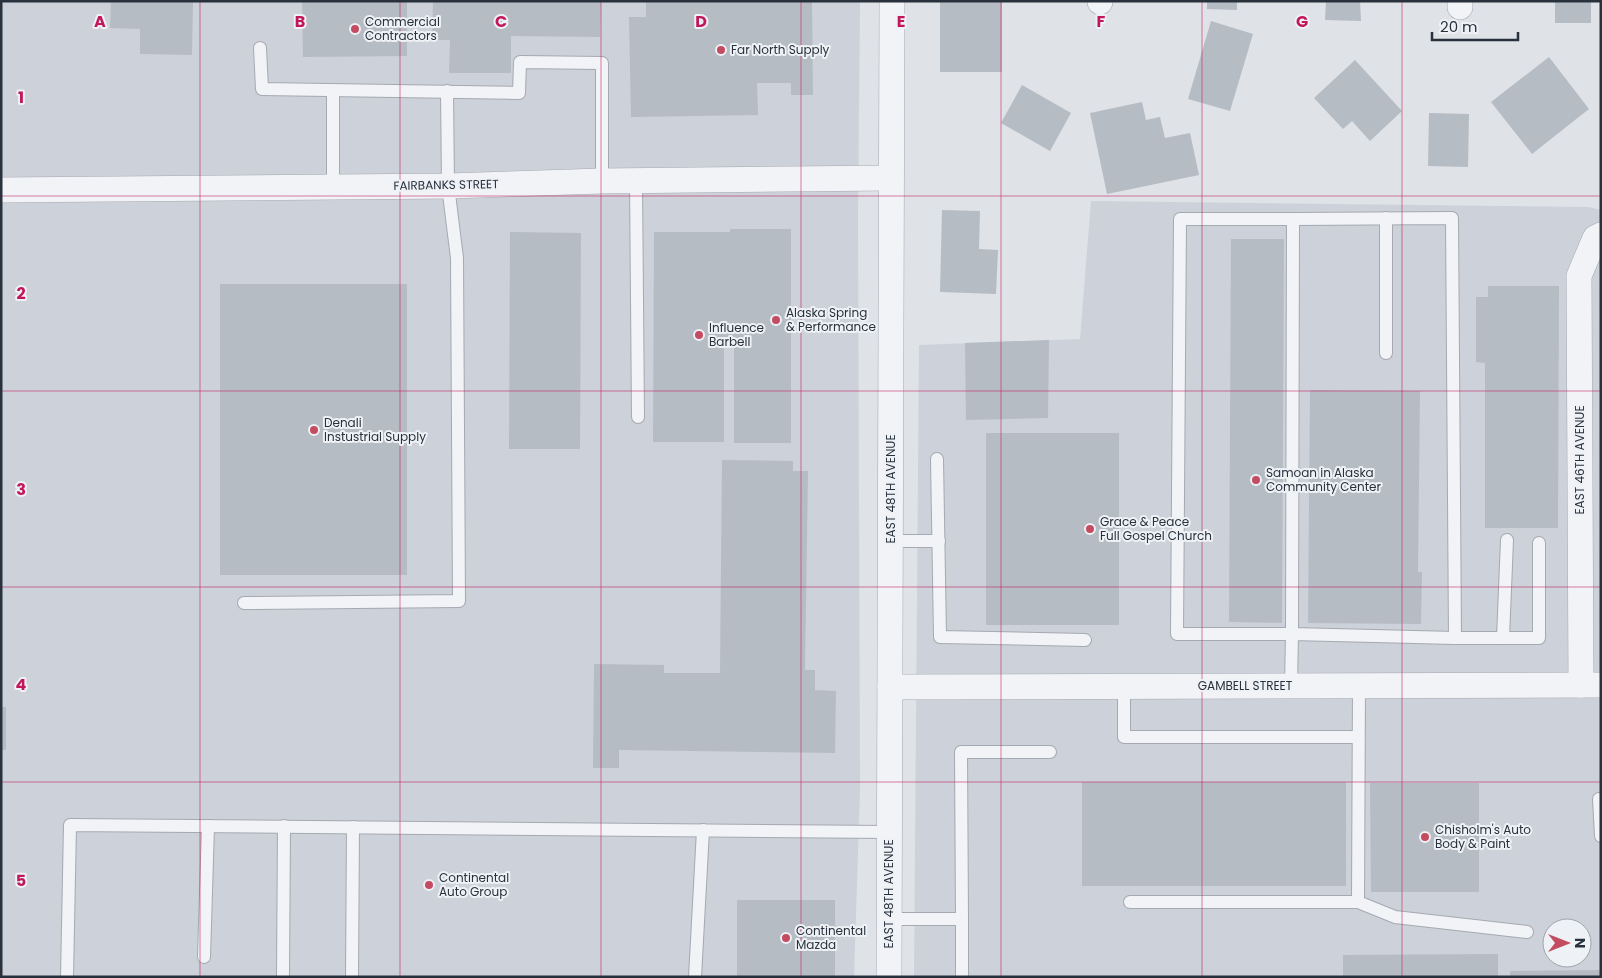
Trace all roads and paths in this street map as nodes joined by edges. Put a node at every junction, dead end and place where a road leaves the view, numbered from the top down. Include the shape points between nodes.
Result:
1 (892, 1) edge
2 (260, 48) dead end
3 (333, 91) junction
4 (448, 91) junction
5 (891, 178) junction
6 (602, 181) junction
7 (636, 182) junction
8 (333, 186) junction
9 (448, 186) junction
10 (1, 190) edge
11 (1386, 218) junction
12 (1293, 219) junction
13 (1598, 236) edge
14 (1386, 353) dead end
15 (638, 417) dead end
16 (937, 459) dead end
17 (1507, 540) dead end
18 (890, 541) junction
19 (939, 541) junction
20 (1538, 543) dead end
21 (244, 603) dead end
22 (1292, 634) junction
23 (1455, 638) junction
24 (1503, 638) junction
25 (1085, 640) dead end
26 (1359, 685) junction
27 (1591, 685) edge
28 (1124, 686) junction
29 (1291, 686) junction
30 (890, 687) junction
31 (1358, 736) junction
32 (1050, 752) dead end
33 (1598, 799) dead end
34 (208, 826) junction
35 (284, 826) junction
36 (353, 827) junction
37 (703, 830) junction
38 (890, 832) junction
39 (1601, 836) edge
40 (1130, 902) dead end
41 (1358, 902) junction
42 (890, 919) junction
43 (962, 919) junction
44 (1527, 932) dead end
45 (204, 957) dead end
46 (68, 977) edge
47 (283, 977) edge
48 (352, 977) edge
49 (695, 977) edge
50 (889, 977) edge
51 (962, 977) edge

1 - 5 street, EAST 48TH AVENUE
2 - 3 lane via 262,89
3 - 4 lane
3 - 8 lane
4 - 6 lane via 519,93 520,62 602,64
4 - 9 lane
5 - 7 street, FAIRBANKS STREET
5 - 18 street, EAST 48TH AVENUE
6 - 7 street, FAIRBANKS STREET
6 - 9 street, FAIRBANKS STREET
7 - 15 lane
8 - 9 street, FAIRBANKS STREET
8 - 10 street, FAIRBANKS STREET
9 - 21 lane via 457,258 459,601
11 - 12 lane
11 - 14 lane
11 - 23 lane via 1452,218
12 - 22 lane
12 - 22 lane via 1180,219 1177,634
13 - 27 street, EAST 46TH AVENUE via 1579,276
16 - 19 lane
17 - 24 lane
18 - 19 lane
18 - 30 street, EAST 48TH AVENUE
19 - 25 lane via 940,637
20 - 24 lane via 1538,638
22 - 23 lane
22 - 29 lane
23 - 24 lane
26 - 27 street, GAMBELL STREET
26 - 29 street, GAMBELL STREET
26 - 31 lane
28 - 29 street, GAMBELL STREET
28 - 30 street, GAMBELL STREET
28 - 31 lane via 1124,738
30 - 38 street, EAST 48TH AVENUE
31 - 41 lane
32 - 43 lane via 961,752
33 - 39 lane
34 - 35 lane
34 - 45 lane
34 - 46 lane via 70,824
35 - 36 lane
35 - 47 lane
36 - 37 lane
36 - 48 lane
37 - 38 lane
37 - 49 lane
38 - 42 street, EAST 48TH AVENUE
40 - 41 lane
41 - 44 lane via 1395,917
42 - 43 lane
42 - 50 street, EAST 48TH AVENUE
43 - 51 lane

